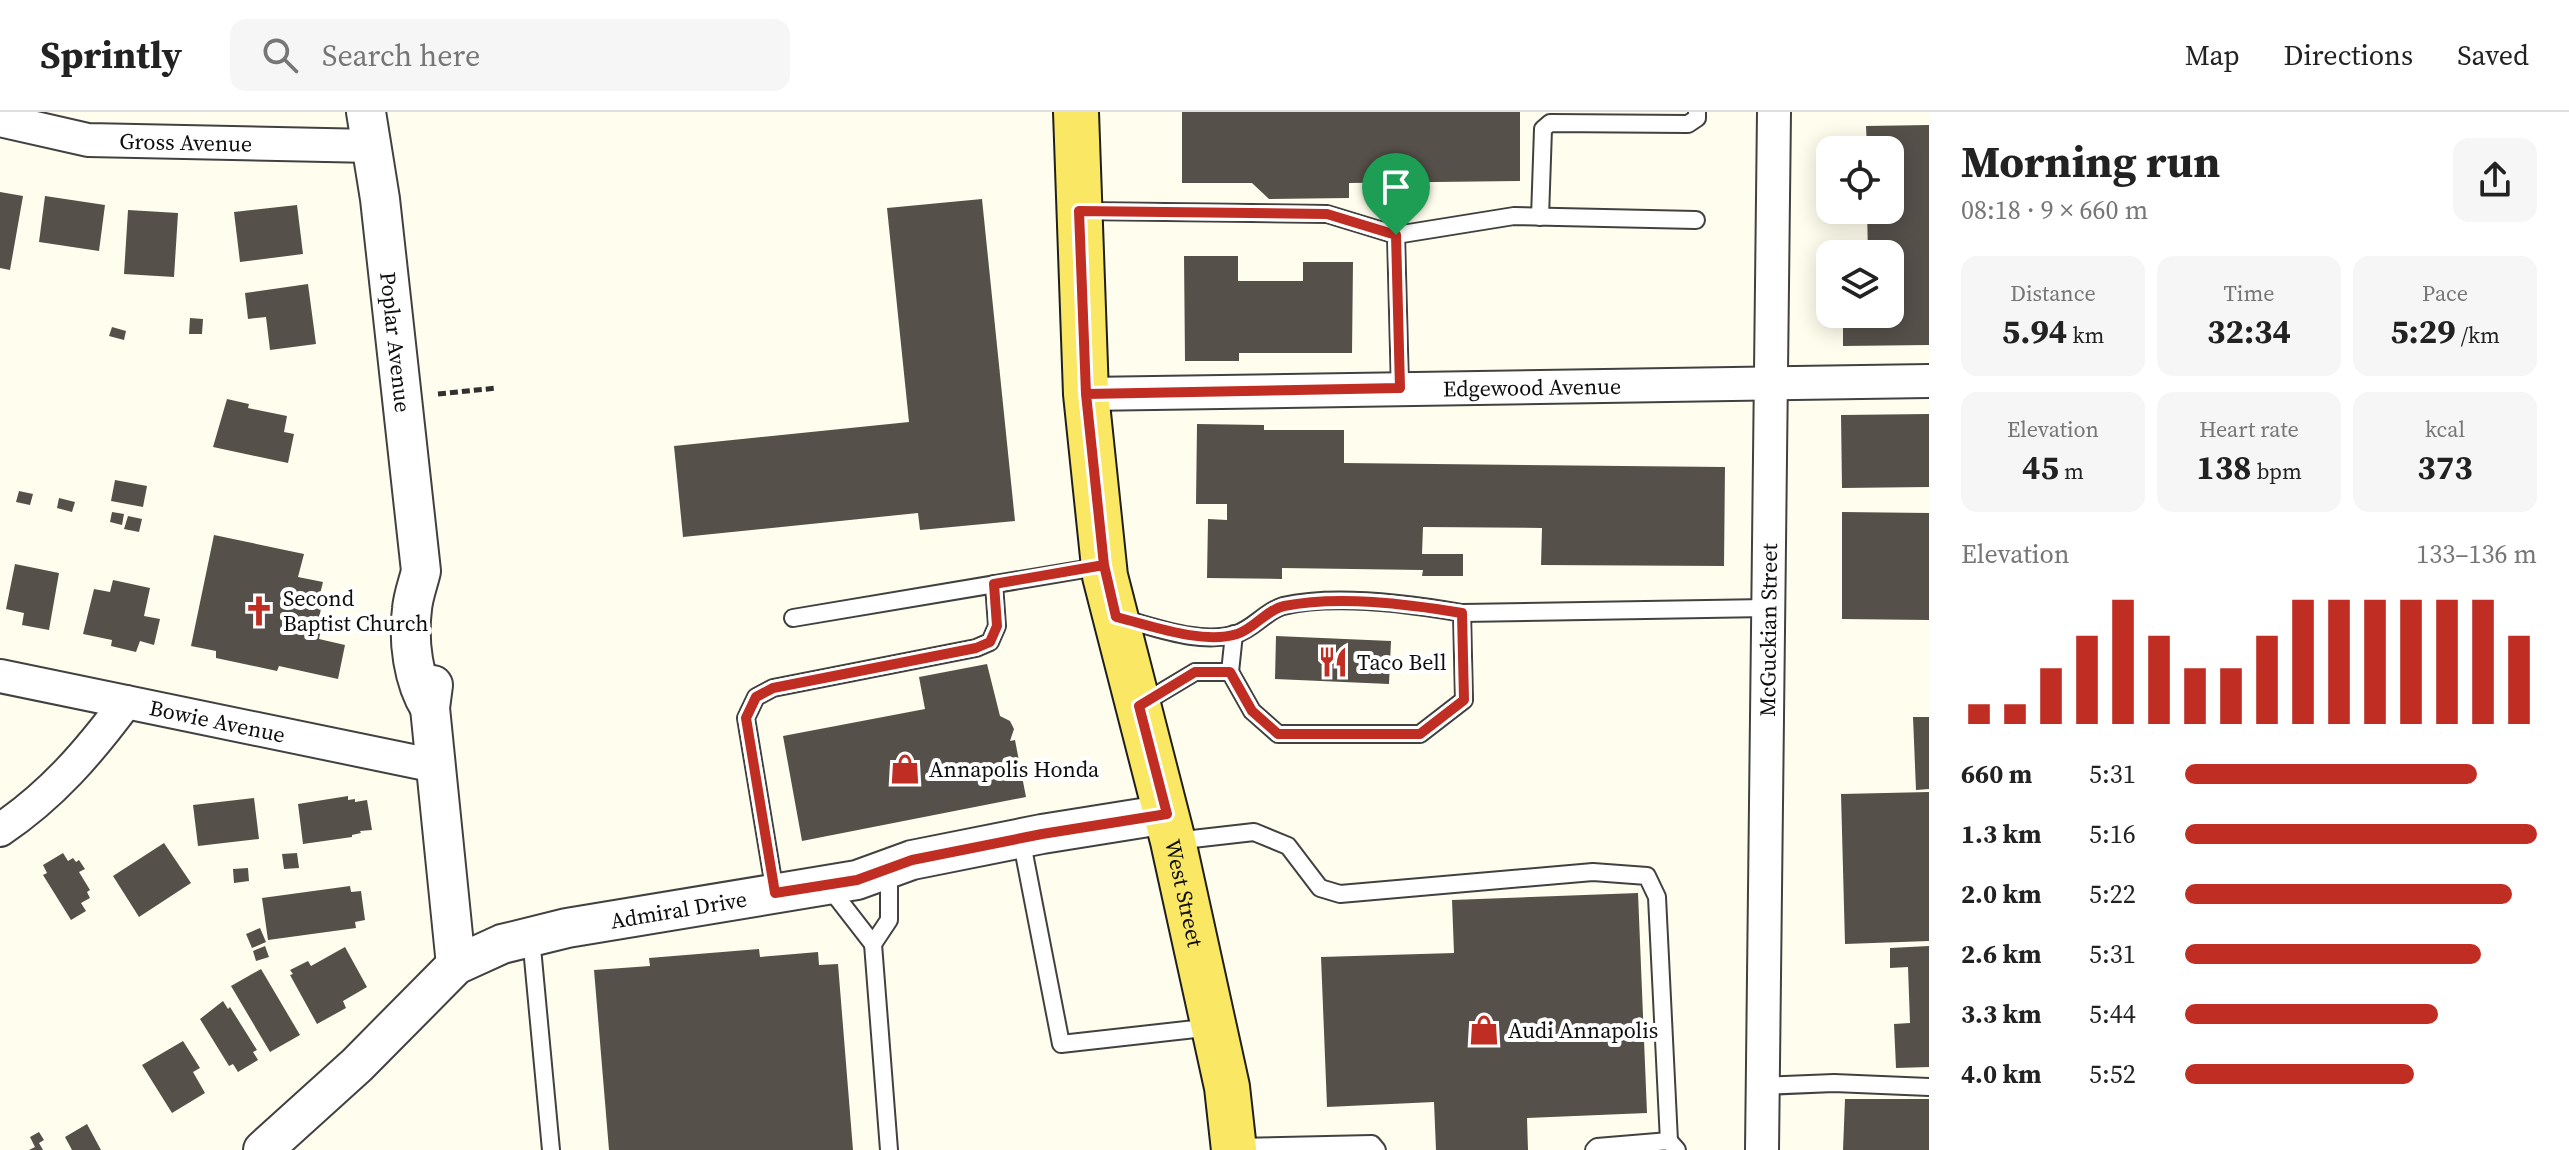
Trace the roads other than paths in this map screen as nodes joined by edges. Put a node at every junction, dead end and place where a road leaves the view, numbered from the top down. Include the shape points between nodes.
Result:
1 (1076, 112) edge
2 (1697, 112) edge
3 (1774, 112) edge
4 (0, 120) edge
5 (369, 129) edge
6 (1079, 211) junction
7 (1540, 217) junction
8 (1696, 220) dead end
9 (1396, 235) junction
10 (1929, 381) edge
11 (1770, 383) junction
12 (1400, 388) junction
13 (1086, 394) junction
14 (1104, 565) junction
15 (994, 584) junction
16 (1767, 608) junction
17 (1462, 613) junction
18 (1116, 617) junction
19 (793, 618) dead end
20 (1234, 634) junction
21 (1230, 672) junction
22 (0, 676) edge
23 (126, 702) junction
24 (1139, 706) junction
25 (436, 766) junction
26 (1170, 828) junction
27 (0, 830) edge
28 (1021, 838) junction
29 (889, 868) junction
30 (827, 884) junction
31 (775, 893) junction
32 (531, 937) junction
33 (873, 944) junction
34 (456, 965) junction
35 (1214, 1027) junction
36 (1763, 1086) junction
37 (1929, 1087) edge
38 (1673, 1146) edge
39 (1234, 1148) edge
40 (263, 1150) edge
41 (551, 1150) edge
42 (889, 1150) edge
43 (1377, 1150) edge
44 (1594, 1150) edge
45 (1762, 1150) edge

1 - 6 main road, West Street
2 - 7 lane via 1688,124 1545,125
3 - 11 street, McGuckian Street
4 - 5 street, Gross Avenue via 88,140
5 - 25 street, Poplar Avenue via 421,574 429,592
6 - 9 lane via 1327,214
6 - 13 main road, West Street
7 - 8 lane
7 - 9 lane via 1514,216
9 - 12 lane
10 - 11 street, Edgewood Avenue
11 - 12 street, Edgewood Avenue
11 - 16 street, McGuckian Street
12 - 13 street, Edgewood Avenue
13 - 14 main road, West Street
14 - 15 lane
14 - 18 main road, West Street
15 - 19 lane
15 - 31 lane via 997,626 990,642 773,688 756,697 746,718
16 - 17 lane
16 - 36 street, McGuckian Street
17 - 20 lane via 1323,601 1280,607
17 - 21 lane via 1464,700 1420,734 1278,734 1252,711
18 - 20 lane via 1213,638
18 - 24 main road, West Street
20 - 21 lane
21 - 24 lane via 1195,672
22 - 23 street, Bowie Avenue
23 - 25 street, Bowie Avenue
23 - 27 street via 66,776
24 - 26 main road, West Street
25 - 34 street, Poplar Avenue
26 - 28 street, Admiral Drive
26 - 35 main road, West Street
26 - 38 lane via 1254,832 1288,846 1320,888 1340,894 1593,872 1647,876 1657,897
28 - 29 street, Admiral Drive
28 - 35 lane via 1061,1044
29 - 30 street, Admiral Drive
29 - 33 lane via 889,920
30 - 31 street, Admiral Drive
30 - 33 lane
31 - 32 street, Admiral Drive
32 - 34 street, Admiral Drive
32 - 41 lane
33 - 42 lane
34 - 40 street, Admiral Drive
35 - 39 main road, West Street
36 - 37 lane
36 - 45 street, McGuckian Street
38 - 44 lane
39 - 43 lane via 1372,1144

